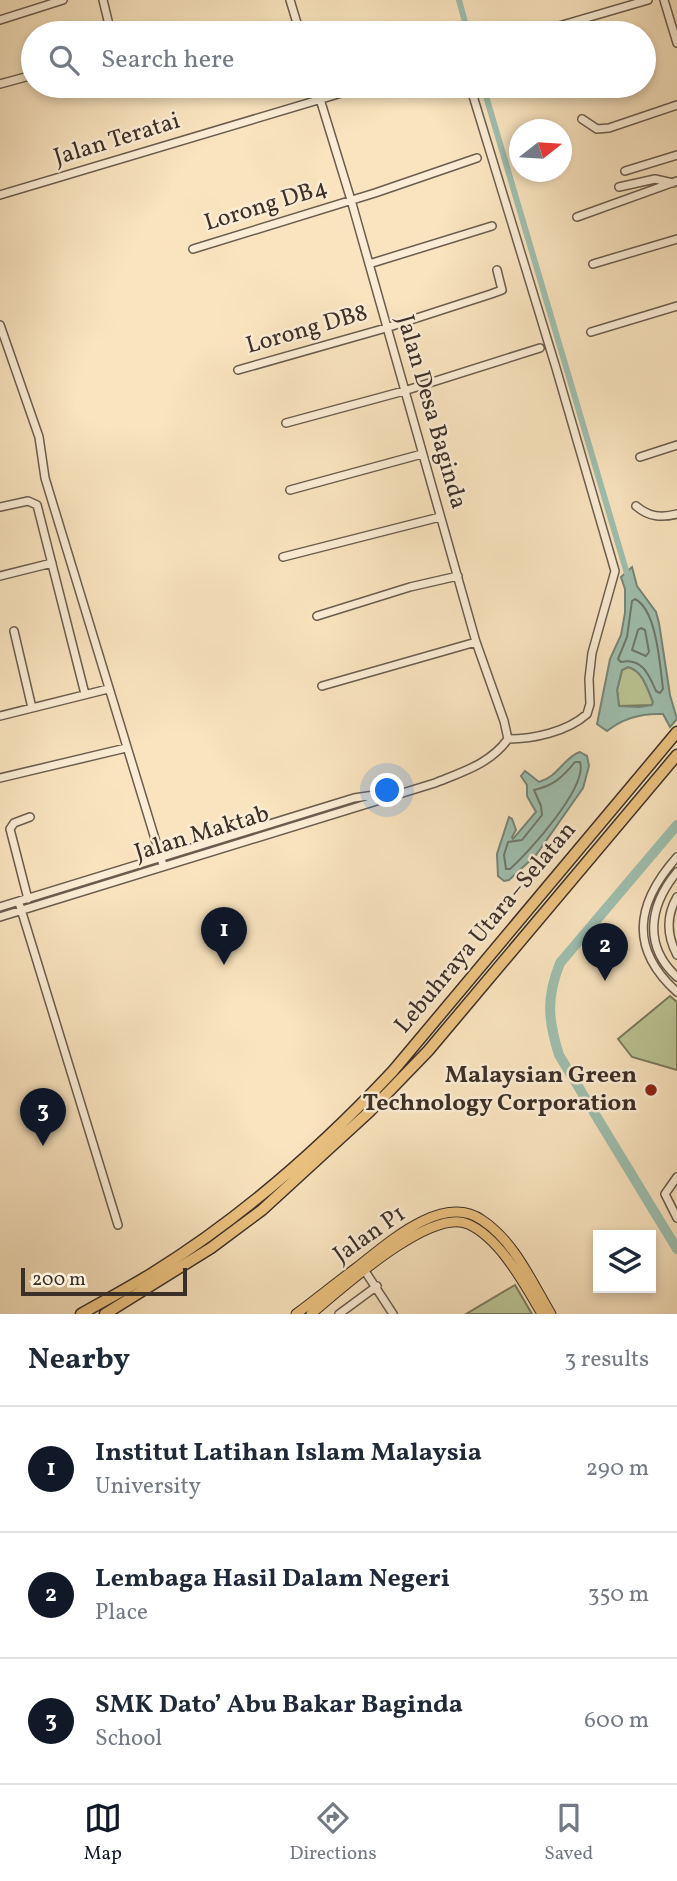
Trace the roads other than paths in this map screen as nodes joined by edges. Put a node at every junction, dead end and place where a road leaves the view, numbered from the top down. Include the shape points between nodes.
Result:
1 (63, 0) edge
2 (103, 0) edge
3 (290, 0) edge
4 (648, 0) edge
5 (664, 0) edge
6 (0, 20) edge
7 (108, 21) edge
8 (296, 21) edge
9 (576, 21) edge
10 (677, 43) edge
11 (21, 79) edge
12 (0, 85) edge
13 (323, 98) edge
14 (474, 98) edge
15 (320, 99) junction
16 (677, 105) edge
17 (582, 119) dead end
18 (677, 155) edge
19 (477, 158) dead end
20 (625, 171) dead end
21 (675, 182) edge
22 (619, 187) dead end
23 (0, 195) edge
24 (351, 200) junction
25 (577, 217) dead end
26 (492, 226) dead end
27 (677, 239) edge
28 (193, 249) dead end
29 (369, 264) junction
30 (593, 264) dead end
31 (497, 270) dead end
32 (677, 306) edge
33 (0, 325) edge
34 (386, 328) junction
35 (591, 332) dead end
36 (540, 348) dead end
37 (238, 370) dead end
38 (404, 391) junction
39 (286, 423) dead end
40 (677, 444) edge
41 (422, 454) junction
42 (640, 457) dead end
43 (290, 490) dead end
44 (636, 506) dead end
45 (0, 507) edge
46 (677, 514) edge
47 (440, 517) junction
48 (283, 557) dead end
49 (52, 563) junction
50 (0, 576) edge
51 (457, 576) junction
52 (317, 616) dead end
53 (14, 631) dead end
54 (476, 642) junction
55 (322, 686) dead end
56 (108, 689) junction
57 (85, 694) junction
58 (32, 708) junction
59 (0, 716) edge
60 (677, 733) edge
61 (508, 737) junction
62 (126, 748) junction
63 (677, 755) edge
64 (0, 778) edge
65 (30, 817) dead end
66 (677, 857) edge
67 (162, 862) junction
68 (677, 872) edge
69 (677, 897) edge
70 (28, 899) junction
71 (20, 906) junction
72 (0, 908) edge
73 (0, 917) edge
74 (677, 955) edge
75 (677, 978) edge
76 (677, 992) edge
77 (677, 1177) edge
78 (677, 1218) edge
79 (118, 1225) dead end
80 (363, 1267) junction
81 (377, 1286) junction
82 (81, 1314) edge
83 (104, 1314) edge
84 (296, 1314) edge
85 (310, 1314) edge
86 (339, 1314) edge
87 (393, 1314) edge
88 (542, 1314) edge
89 (551, 1314) edge

1 - 6 street
2 - 7 street
3 - 8 street
4 - 9 street
5 - 10 street
11 - 12 street
13 - 15 street, Jalan Teratai
14 - 61 street via 615,571 592,653 587,714 540,736
15 - 23 street, Jalan Teratai
15 - 24 street, Jalan Desa Baginda
16 - 17 street via 609,128 597,128
18 - 20 street
19 - 24 street, Lorong DB4
21 - 22 street via 655,179
21 - 25 street
24 - 28 street, Lorong DB4
24 - 29 street, Jalan Desa Baginda
26 - 29 street
27 - 30 street
29 - 34 street, Jalan Desa Baginda
31 - 34 street, Lorong DB8 via 502,290
32 - 35 street
33 - 56 street via 39,437 43,470
34 - 37 street, Lorong DB8
34 - 38 street, Jalan Desa Baginda
36 - 38 street
38 - 39 street
38 - 41 street, Jalan Desa Baginda
40 - 42 street
41 - 43 street
41 - 47 street, Jalan Desa Baginda
44 - 46 street via 649,515
45 - 49 street via 33,502
47 - 48 street
47 - 51 street, Jalan Desa Baginda
49 - 50 street
49 - 57 street
51 - 52 street
51 - 54 street, Jalan Desa Baginda
53 - 58 street
54 - 55 street
54 - 61 street, Jalan Desa Baginda
56 - 57 street
56 - 62 street
57 - 58 street
58 - 59 street
60 - 82 highway, Lebuhraya Utara–Selatan via 360,1107 206,1237
61 - 67 street, Jalan Maktab via 479,765 416,788
62 - 64 street
62 - 67 street
63 - 83 highway, Lebuhraya Utara–Selatan via 428,1051 369,1112 262,1210 211,1248
65 - 70 street via 10,829
66 - 76 street via 649,895 643,932 656,971
67 - 70 street, Jalan Maktab
67 - 71 street, Jalan Maktab
68 - 75 street via 661,897 654,927 660,960
69 - 74 street via 668,926
70 - 71 street, Jalan Maktab
71 - 72 street, Jalan Maktab
71 - 73 street, Jalan Maktab
71 - 79 street
77 - 78 street via 665,1194
80 - 81 street
80 - 84 main road, Jalan P1
80 - 85 main road, Jalan P1
80 - 88 main road, Jalan P1 via 421,1231 463,1222 480,1230 497,1247
80 - 89 main road, Jalan P1 via 413,1226 440,1215 468,1213 502,1237
81 - 86 street
81 - 87 street

